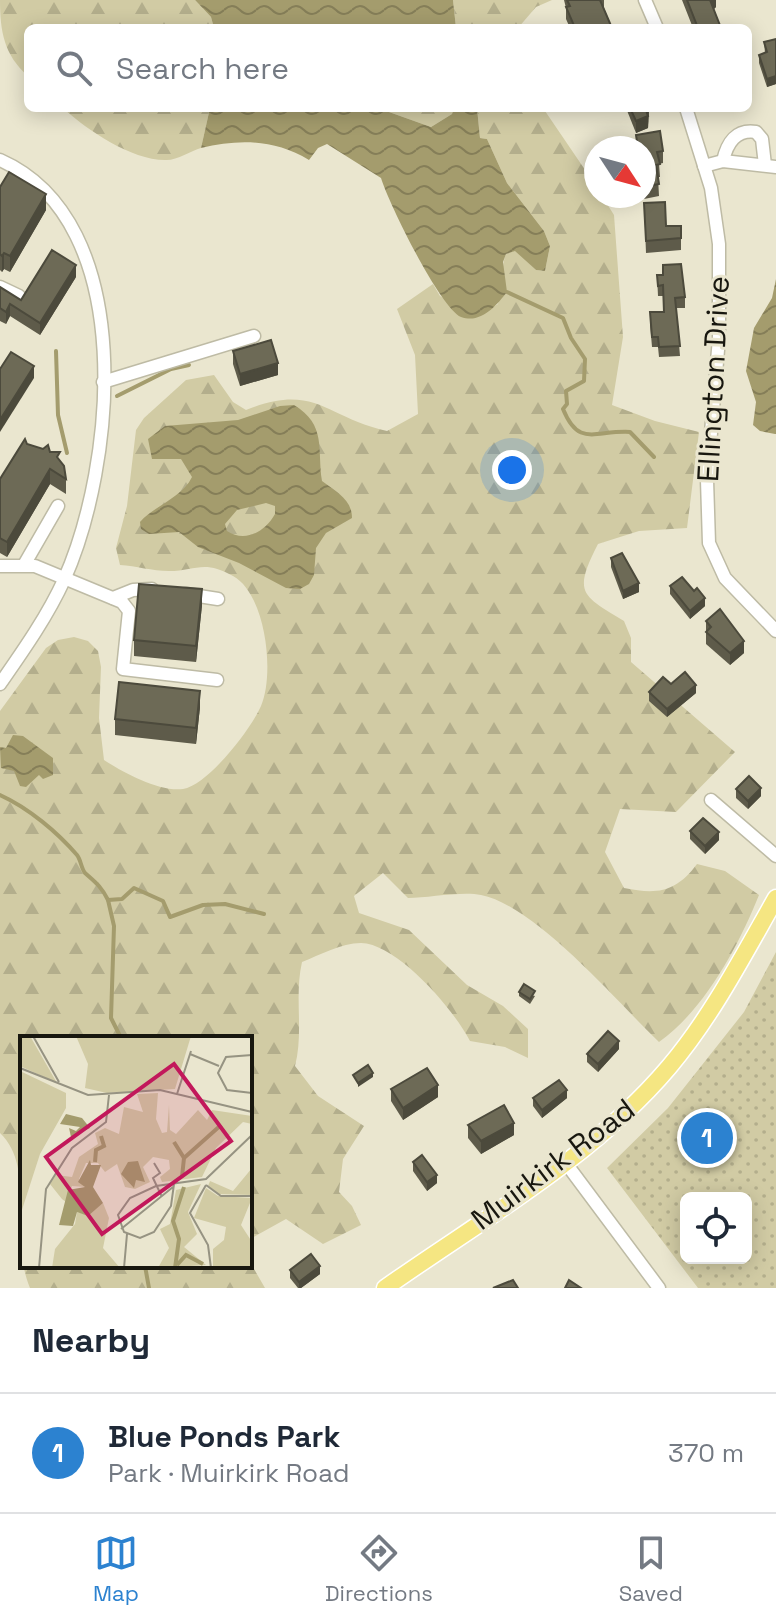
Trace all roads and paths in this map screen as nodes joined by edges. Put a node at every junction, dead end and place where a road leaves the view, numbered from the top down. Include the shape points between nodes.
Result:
1 (645, 0) edge
2 (655, 24) edge
3 (687, 112) edge
4 (0, 160) edge
5 (723, 161) junction
6 (704, 166) junction
7 (770, 166) edge
8 (0, 287) edge
9 (19, 296) edge
10 (254, 336) dead end
11 (103, 382) junction
12 (58, 506) dead end
13 (24, 565) junction
14 (0, 566) edge
15 (64, 580) junction
16 (113, 598) junction
17 (218, 599) dead end
18 (776, 631) edge
19 (217, 680) dead end
20 (0, 684) edge
21 (711, 800) dead end
22 (776, 856) edge
23 (776, 898) edge
24 (565, 1162) junction
25 (385, 1288) edge
26 (659, 1288) edge

1 - 2 street
3 - 6 street, Ellington Drive
4 - 11 street via 51,195 79,243 100,322
5 - 6 street
5 - 7 street
5 - 7 street via 732,139 749,131 762,139
6 - 18 street, Ellington Drive via 716,210 720,263 707,480 709,543 725,578
8 - 9 street
10 - 11 street
11 - 15 street via 96,473
12 - 13 street
13 - 14 street
13 - 15 street
15 - 16 street
15 - 20 street
16 - 17 street via 157,589
16 - 19 street via 129,611 123,669
21 - 22 street
23 - 24 main road, Muirkirk Road via 705,1020 668,1068 635,1104
24 - 25 main road, Muirkirk Road
24 - 26 street

